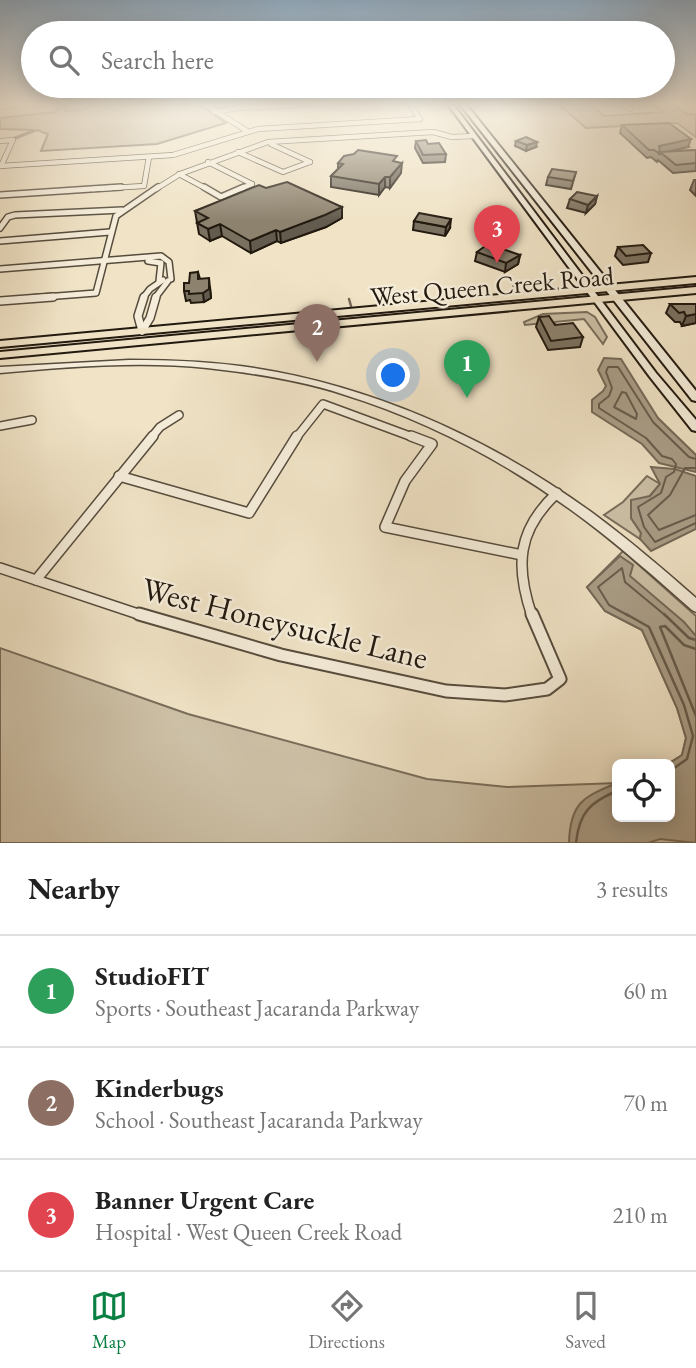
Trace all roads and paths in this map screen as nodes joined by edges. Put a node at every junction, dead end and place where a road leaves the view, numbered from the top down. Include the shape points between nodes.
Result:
1 (12, 142) edge
2 (212, 142) edge
3 (267, 142) edge
4 (268, 142) edge
5 (478, 142) edge
6 (493, 142) edge
7 (237, 152) junction
8 (149, 157) junction
9 (208, 162) junction
10 (0, 166) edge
11 (179, 174) junction
12 (0, 195) edge
13 (122, 210) junction
14 (0, 228) edge
15 (110, 232) junction
16 (0, 241) edge
17 (103, 262) junction
18 (0, 269) edge
19 (171, 279) junction
20 (696, 280) edge
21 (159, 281) junction
22 (608, 288) junction
23 (696, 290) edge
24 (593, 295) junction
25 (616, 298) junction
26 (0, 301) edge
27 (141, 337) junction
28 (0, 344) edge
29 (0, 355) edge
30 (0, 370) edge
31 (696, 398) edge
32 (178, 415) dead end
33 (32, 420) dead end
34 (0, 426) edge
35 (696, 426) edge
36 (119, 476) junction
37 (557, 493) junction
38 (522, 555) junction
39 (0, 568) edge
40 (36, 580) junction
41 (696, 606) edge

1 - 10 street
2 - 8 street
3 - 7 street
4 - 7 street via 310,162 283,173
5 - 24 main road
6 - 22 main road
7 - 9 street
8 - 10 street
8 - 12 street via 144,186
9 - 11 street
9 - 11 street via 252,184 221,197
11 - 13 street
13 - 14 street via 8,217
13 - 15 street
15 - 16 street
15 - 17 street
17 - 18 street
17 - 19 street via 161,256 169,262
17 - 21 street via 157,261 161,263
17 - 26 street via 96,293
19 - 21 street
19 - 27 street via 154,294 151,321
20 - 22 main road, West Queen Creek Road
21 - 27 street via 142,297
22 - 24 main road, West Queen Creek Road
22 - 25 main road
23 - 25 main road, West Queen Creek Road
24 - 25 main road, West Queen Creek Road
24 - 27 main road, West Queen Creek Road
24 - 35 main road
25 - 31 main road
27 - 28 main road, West Queen Creek Road
27 - 29 main road, West Queen Creek Road
30 - 37 street via 142,362 218,366 290,377 355,394 427,421 502,458
32 - 36 street via 160,427
33 - 34 street
36 - 38 street via 249,513 306,422 323,404 432,444 405,481 385,527
36 - 40 street
37 - 38 street via 532,521
37 - 41 street via 632,549
38 - 40 street, West Honeysuckle Lane via 530,608 560,678 547,689 505,695 446,691 281,654 153,619
39 - 40 street, West Honeysuckle Lane

